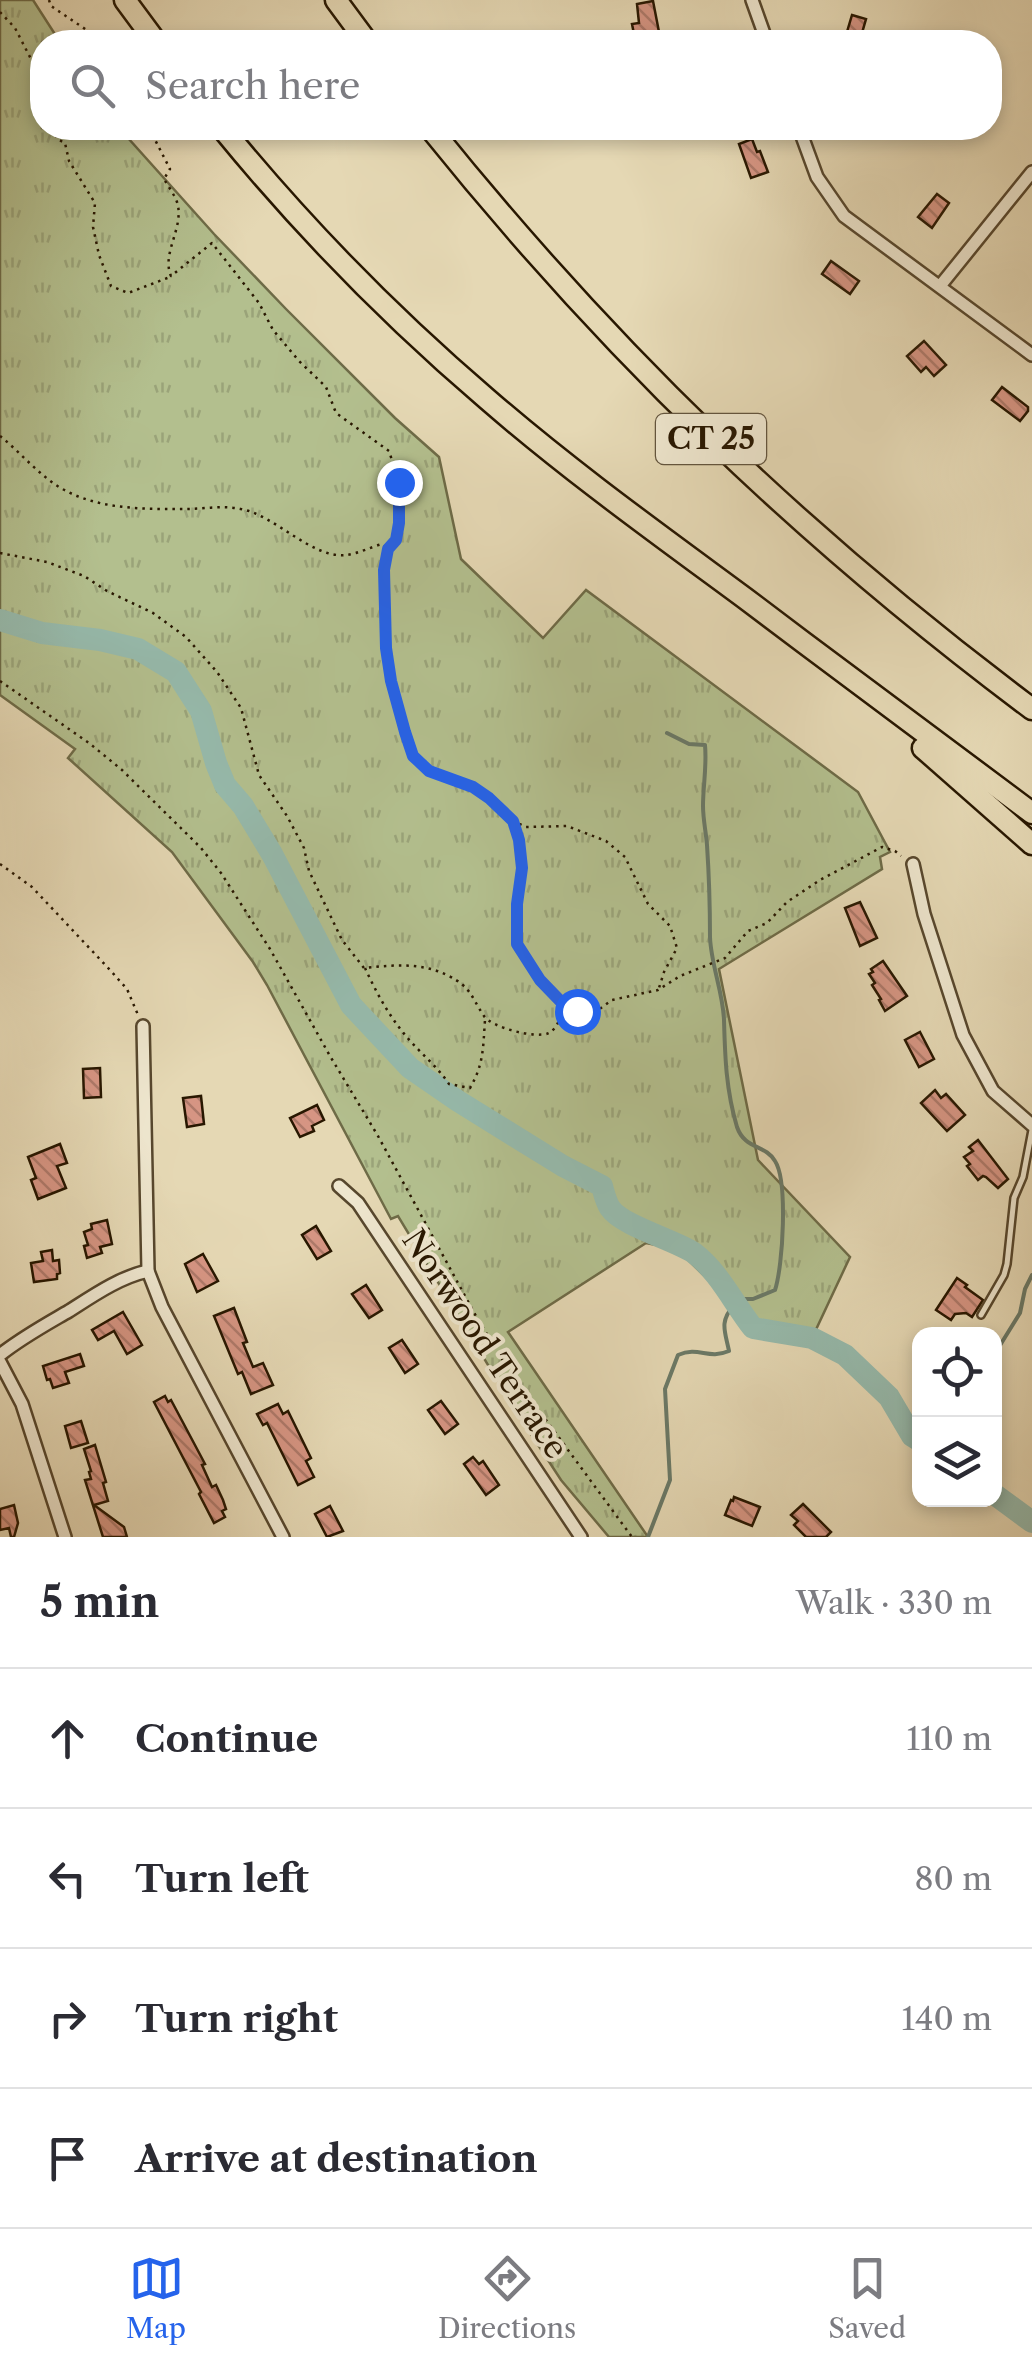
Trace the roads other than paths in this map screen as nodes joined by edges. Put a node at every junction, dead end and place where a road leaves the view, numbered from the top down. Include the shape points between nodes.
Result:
1 (125, 0) edge
2 (336, 0) edge
3 (752, 0) edge
4 (147, 30) edge
5 (358, 30) edge
6 (763, 30) edge
7 (233, 140) edge
8 (440, 140) edge
9 (803, 140) edge
10 (1032, 172) edge
11 (940, 286) junction
12 (1032, 355) edge
13 (781, 626) junction
14 (958, 653) junction
15 (1032, 701) edge
16 (1032, 709) edge
17 (1032, 813) edge
18 (1032, 844) edge
19 (914, 864) road end
20 (143, 1026) road end
21 (1032, 1128) edge
22 (339, 1186) dead end
23 (148, 1271) junction
24 (981, 1316) dead end
25 (0, 1359) edge
26 (65, 1537) edge
27 (283, 1537) edge
28 (581, 1537) edge

1 - 4 highway
2 - 5 highway
3 - 6 street
7 - 13 highway via 333,252 466,381
8 - 14 highway, CT 25 via 549,270 678,406 815,535
9 - 11 street via 817,177 844,216
10 - 11 street
11 - 12 street
13 - 17 highway
13 - 18 highway
14 - 15 highway
14 - 16 highway, CT 25
19 - 21 street via 963,1035 993,1091
20 - 23 street
21 - 24 lane via 1004,1275
22 - 28 street, Norwood Terrace via 358,1203
23 - 25 street via 21,1339
23 - 27 street
25 - 26 street via 22,1404

